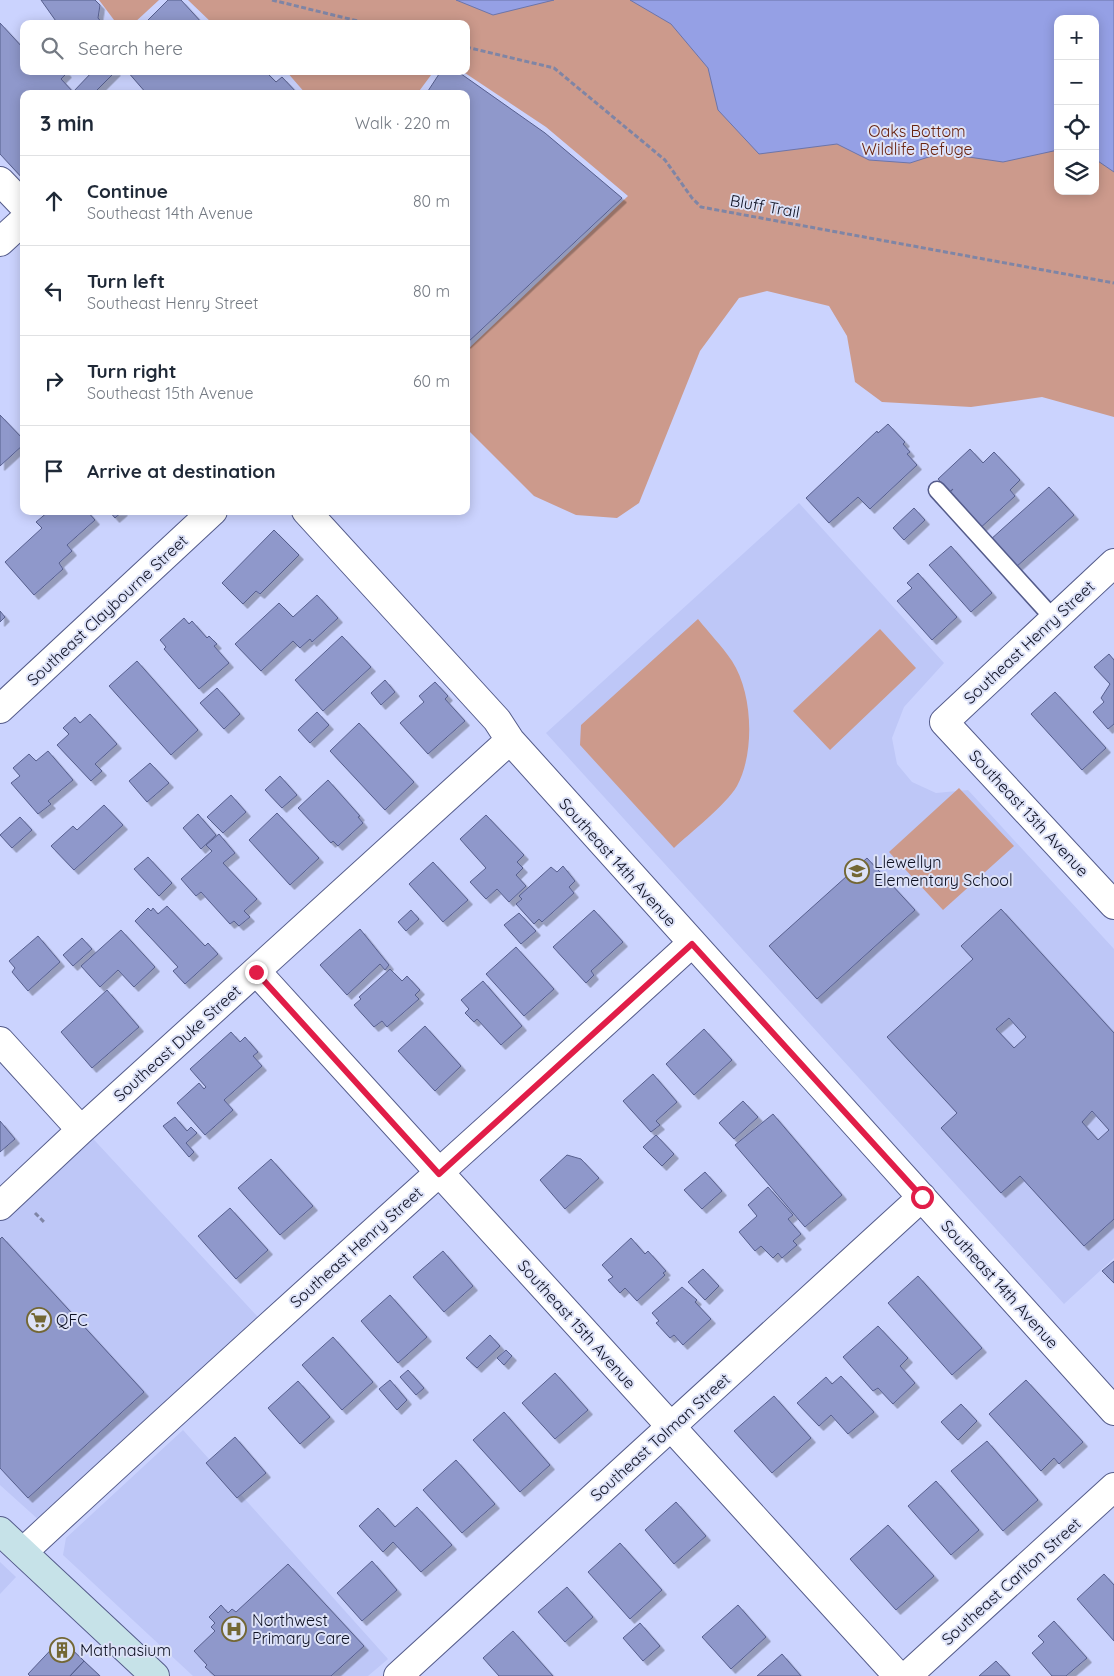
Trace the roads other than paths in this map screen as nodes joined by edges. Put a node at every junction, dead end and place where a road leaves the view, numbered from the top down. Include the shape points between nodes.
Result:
1 (0, 181) edge
2 (20, 202) edge
3 (20, 224) edge
4 (0, 242) edge
5 (938, 490) dead end
6 (209, 515) edge
7 (310, 515) edge
8 (1114, 563) edge
9 (1054, 619) junction
10 (0, 709) edge
11 (944, 722) joint
12 (510, 740) junction
13 (1114, 905) edge
14 (692, 944) junction
15 (256, 972) junction
16 (0, 1041) edge
17 (81, 1130) junction
18 (439, 1174) junction
19 (922, 1197) junction
20 (0, 1206) edge
21 (1114, 1411) edge
22 (671, 1427) junction
23 (1114, 1487) edge
24 (0, 1531) edge
25 (23, 1552) junction
26 (155, 1676) edge
27 (398, 1676) edge
28 (898, 1676) edge
29 (908, 1676) edge

1 - 2 street
3 - 4 street
5 - 9 lane
6 - 10 street, Southeast Claybourne Street
7 - 12 street, Southeast 14th Avenue via 497,720
8 - 9 street, Southeast Henry Street
9 - 11 street, Southeast Henry Street
11 - 13 street, Southeast 13th Avenue
12 - 14 street, Southeast 14th Avenue
12 - 15 street, Southeast Duke Street
14 - 18 street, Southeast Henry Street
14 - 19 street, Southeast 14th Avenue
15 - 17 street, Southeast Duke Street
15 - 18 street, Southeast 15th Avenue
16 - 17 street
17 - 20 street, Southeast Duke Street
18 - 22 street, Southeast 15th Avenue
18 - 25 street, Southeast Henry Street via 226,1363
19 - 21 street, Southeast 14th Avenue
19 - 22 street, Southeast Tolman Street
22 - 27 street, Southeast Tolman Street
22 - 28 street, Southeast 15th Avenue
23 - 29 street, Southeast Carlton Street
24 - 25 main road
25 - 26 main road

